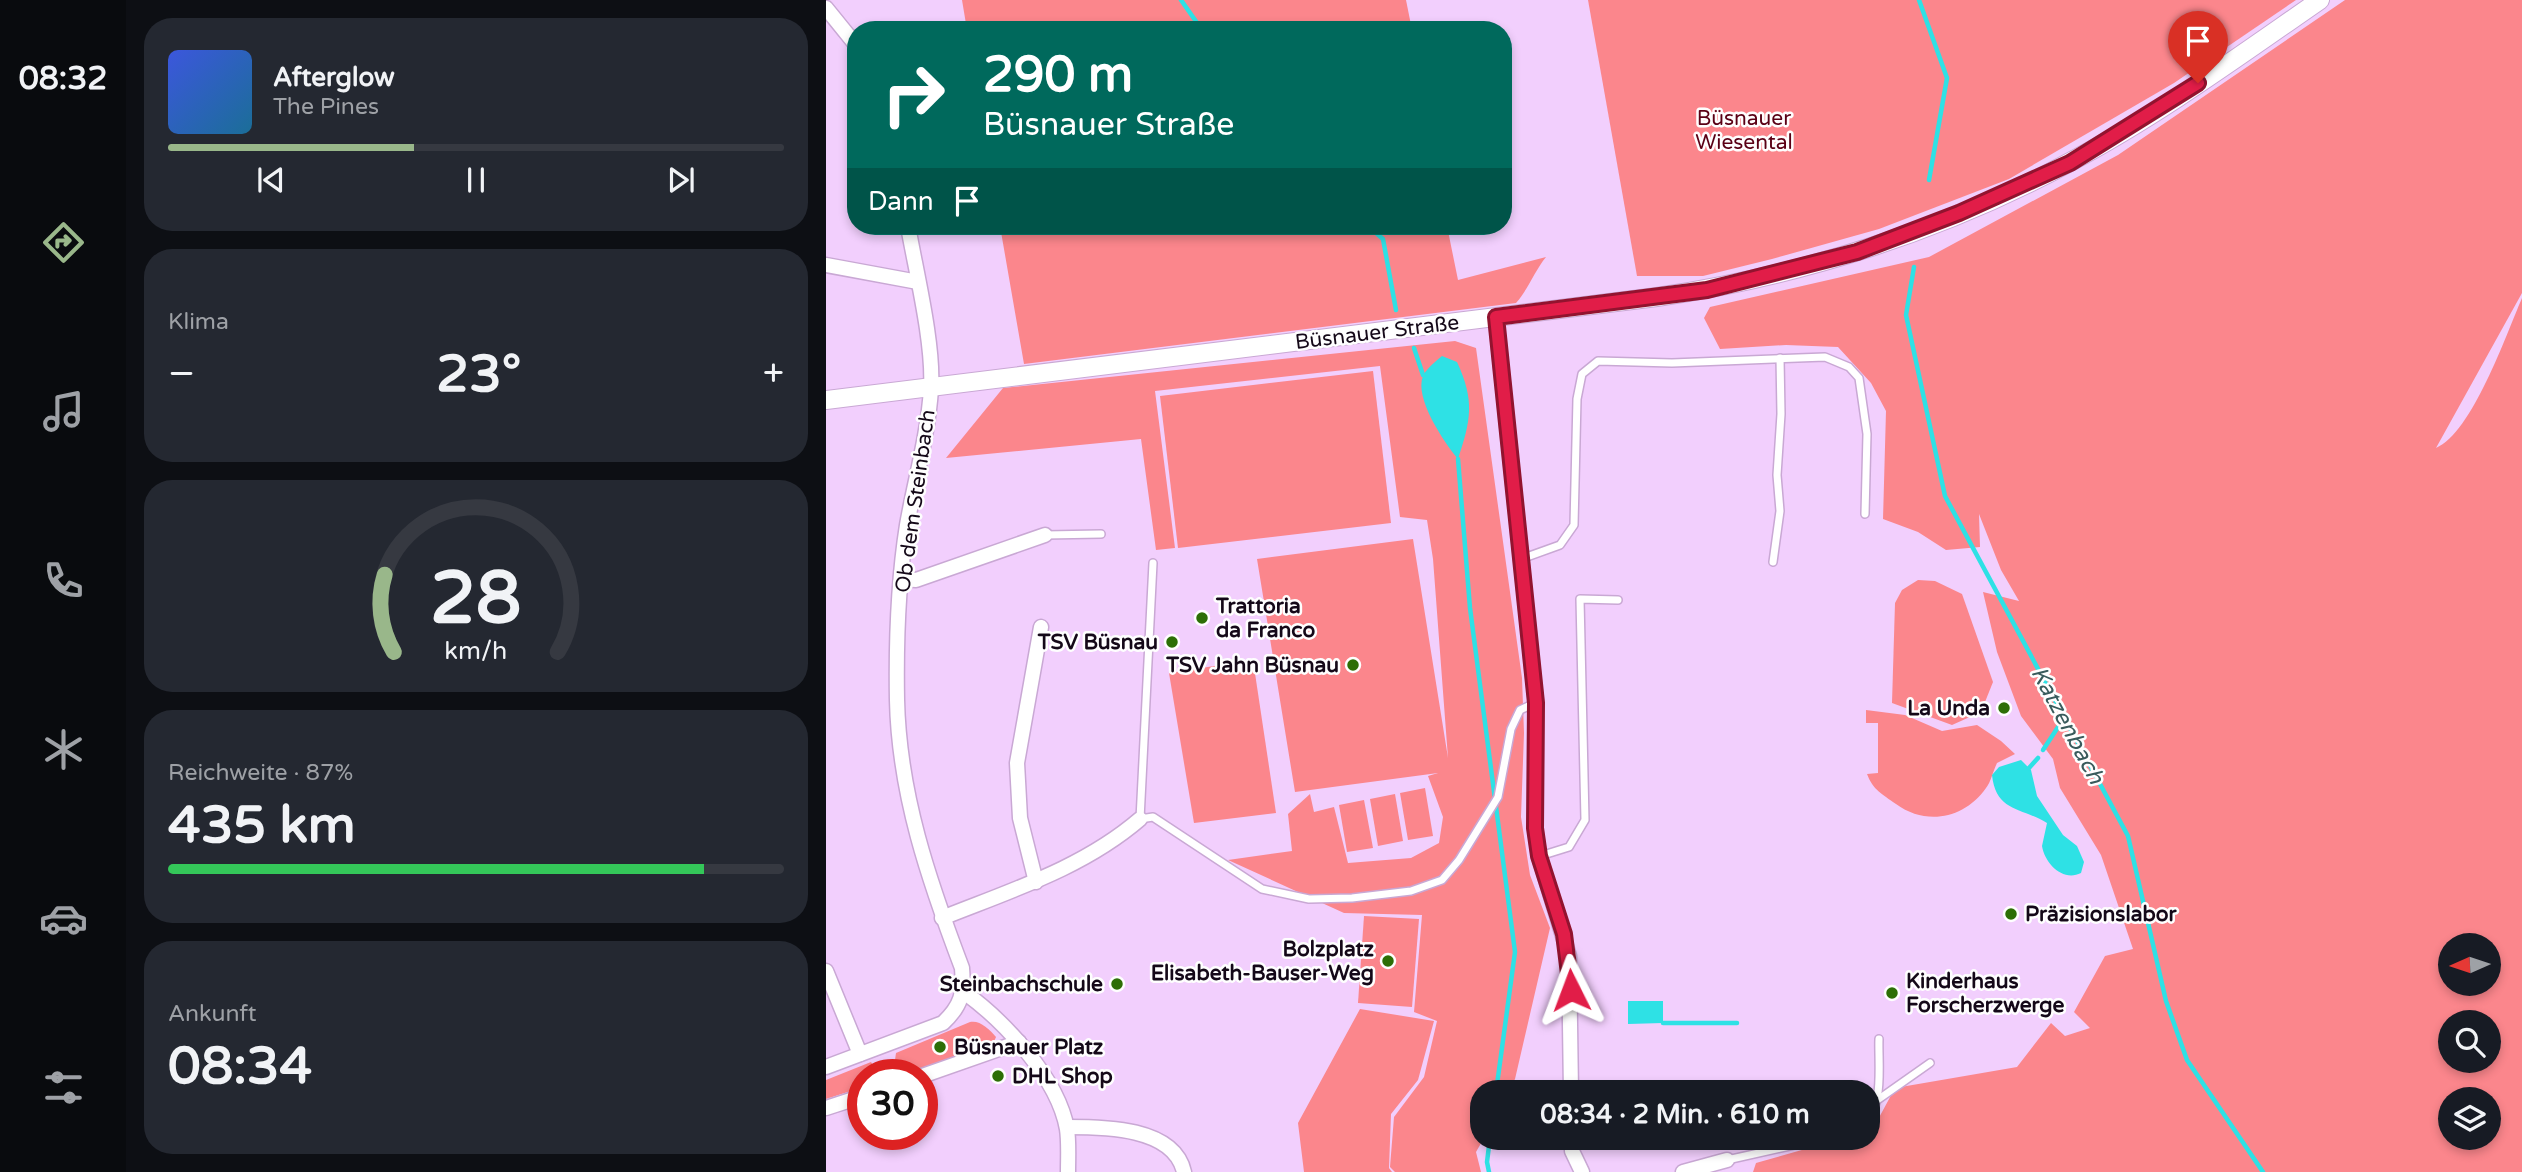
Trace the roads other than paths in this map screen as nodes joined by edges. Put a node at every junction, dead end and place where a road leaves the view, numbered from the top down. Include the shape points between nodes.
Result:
1 (2320, 0) edge
2 (826, 8) edge
3 (847, 34) edge
4 (910, 235) edge
5 (826, 265) edge
6 (918, 282) junction
7 (1496, 317) junction
8 (1780, 358) junction
9 (931, 387) junction
10 (826, 400) edge
11 (1865, 514) dead end
12 (1045, 534) joint
13 (1101, 534) dead end
14 (1519, 559) junction
15 (1773, 562) dead end
16 (1153, 563) dead end
17 (902, 579) junction
18 (1618, 600) dead end
19 (1041, 627) dead end
20 (1536, 703) junction
21 (1140, 819) junction
22 (1539, 856) junction
23 (1036, 882) junction
24 (943, 918) junction
25 (826, 971) edge
26 (964, 992) junction
27 (1879, 1039) dead end
28 (1020, 1042) junction
29 (860, 1054) junction
30 (1930, 1063) dead end
31 (826, 1067) edge
32 (938, 1070) edge
33 (1571, 1080) edge
34 (1877, 1080) edge
35 (1880, 1098) edge
36 (847, 1101) edge
37 (826, 1108) edge
38 (1067, 1127) junction
39 (1572, 1150) edge
40 (1772, 1150) edge
41 (1727, 1160) joint
42 (1069, 1172) edge
43 (1184, 1172) edge
44 (1582, 1172) edge
45 (1683, 1172) edge

1 - 7 street, Büsnauer Straße via 2070,163 1959,213 1857,252 1751,281
2 - 3 street
4 - 6 street, Ob dem Steinbach
5 - 6 street
6 - 9 street, Ob dem Steinbach
7 - 9 street, Büsnauer Straße
7 - 14 street
8 - 11 lane via 1825,357 1849,367 1859,378 1867,433
8 - 14 lane via 1598,361 1582,373 1579,516 1560,545
8 - 15 lane via 1780,511
9 - 10 street, Büsnauer Straße
9 - 17 street, Ob dem Steinbach
12 - 13 lane
12 - 17 street via 916,580
14 - 20 street
16 - 21 lane
17 - 24 street, Ob dem Steinbach via 897,702 903,772
18 - 22 lane via 1580,599 1585,820 1569,847
19 - 23 street via 1017,763 1020,818
20 - 21 lane via 1520,710 1511,729 1498,797 1485,820 1442,880 1411,891 1309,899 1262,889 1153,817
20 - 22 street
21 - 23 street via 1110,845
22 - 33 street via 1569,956
23 - 24 street
24 - 26 street, Ob dem Steinbach via 962,968
25 - 29 street
26 - 28 street via 993,1012
26 - 29 street via 958,1010 943,1023
27 - 34 lane
28 - 32 street
28 - 38 street via 1048,1082
29 - 31 street
30 - 35 lane
36 - 37 street
38 - 42 street
38 - 43 street via 1099,1127 1166,1144
39 - 44 street
40 - 41 lane
41 - 45 street

